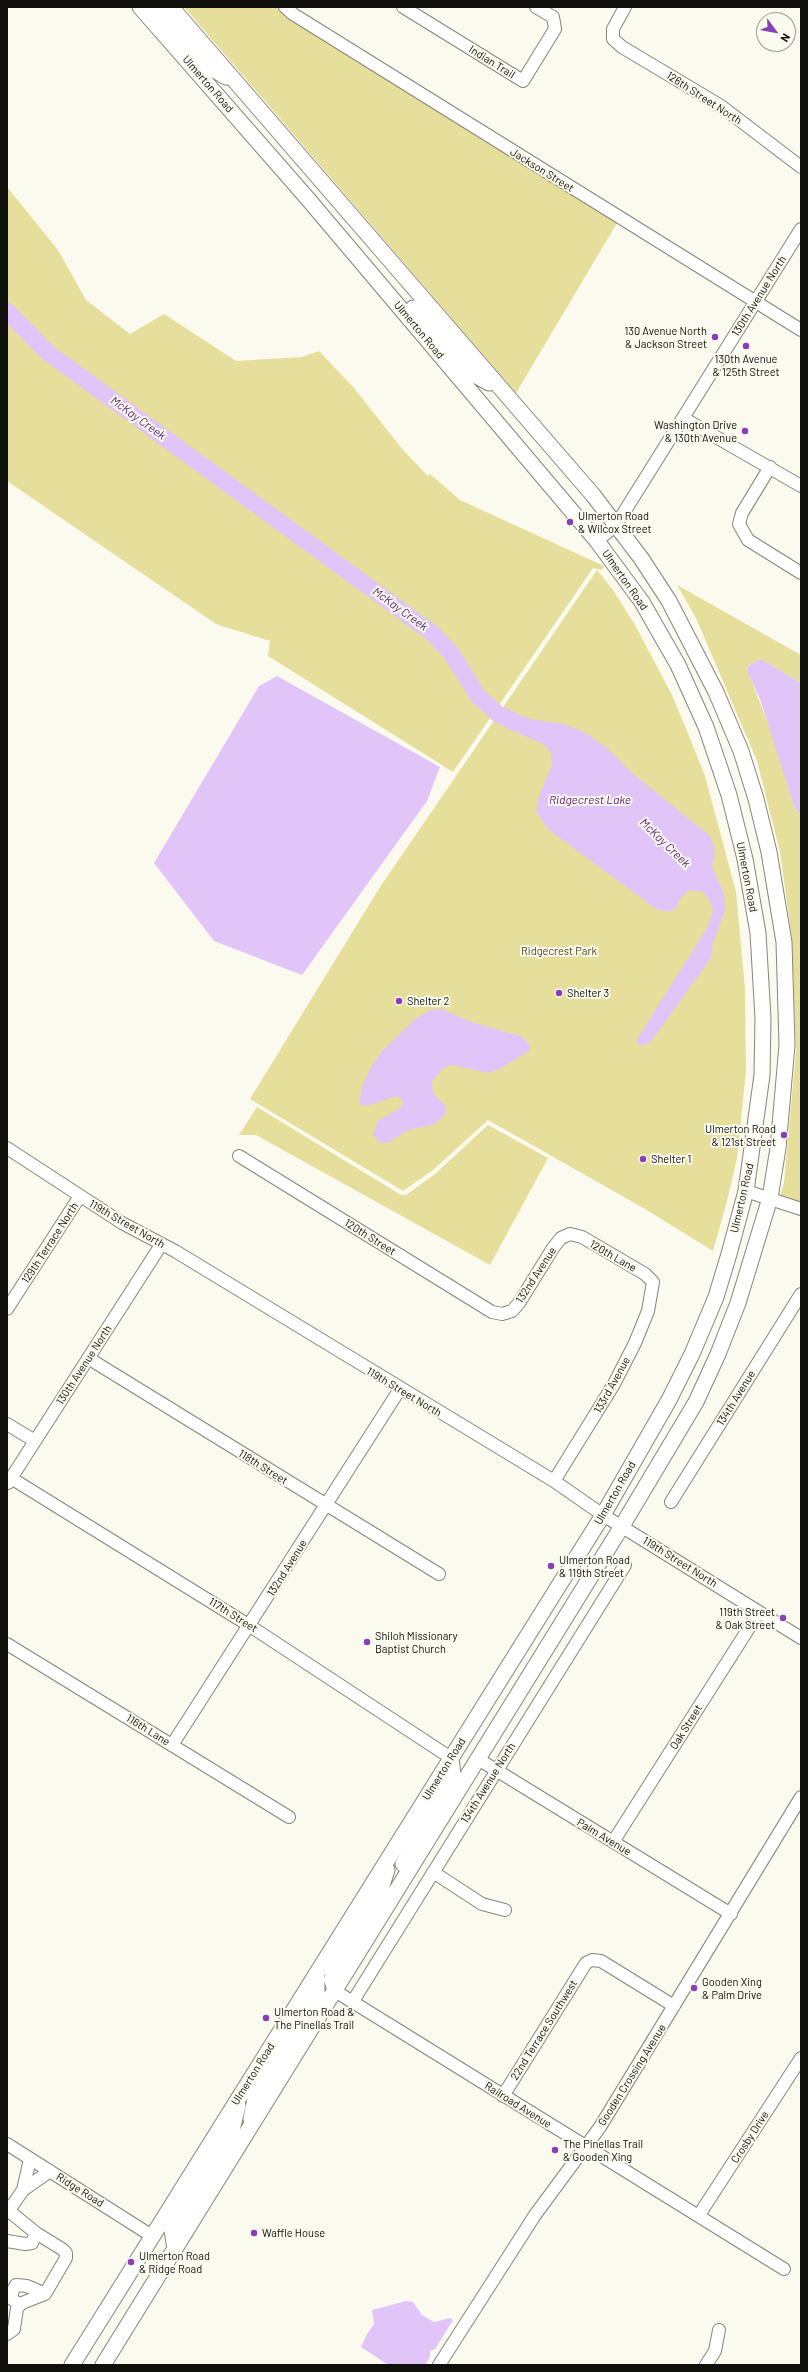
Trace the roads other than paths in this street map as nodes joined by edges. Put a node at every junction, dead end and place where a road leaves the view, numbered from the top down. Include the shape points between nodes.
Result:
1 (140, 7) edge
2 (155, 7) edge
3 (171, 7) edge
4 (285, 7) edge
5 (403, 7) edge
6 (536, 7) edge
7 (625, 7) edge
8 (237, 84) junction
9 (801, 167) edge
10 (801, 229) edge
11 (396, 303) junction
12 (755, 303) junction
13 (801, 330) edge
14 (499, 388) junction
15 (683, 418) junction
16 (770, 467) junction
17 (801, 486) edge
18 (616, 525) junction
19 (597, 541) junction
20 (801, 574) edge
21 (7, 1148) edge
22 (239, 1156) dead end
23 (746, 1191) junction
24 (80, 1196) junction
25 (770, 1198) junction
26 (801, 1209) edge
27 (570, 1234) joint
28 (161, 1245) junction
29 (653, 1282) joint
30 (801, 1294) edge
31 (7, 1310) edge
32 (502, 1314) joint
33 (88, 1358) junction
34 (400, 1389) junction
35 (7, 1424) edge
36 (35, 1441) junction
37 (9, 1481) edge
38 (554, 1481) junction
39 (671, 1502) dead end
40 (326, 1506) junction
41 (603, 1515) junction
42 (622, 1526) junction
43 (625, 1566) dead end
44 (439, 1574) dead end
45 (759, 1612) junction
46 (250, 1626) junction
47 (801, 1638) edge
48 (7, 1644) edge
49 (172, 1745) junction
50 (451, 1758) junction
51 (478, 1759) junction
52 (496, 1770) junction
53 (801, 1797) edge
54 (288, 1817) dead end
55 (613, 1842) junction
56 (390, 1857) junction
57 (433, 1872) junction
58 (396, 1892) junction
59 (504, 1910) dead end
60 (731, 1914) junction
61 (317, 1974) junction
62 (335, 1990) junction
63 (353, 2001) junction
64 (674, 2006) junction
65 (801, 2058) edge
66 (240, 2095) junction
67 (503, 2096) junction
68 (249, 2129) junction
69 (7, 2144) edge
70 (586, 2147) junction
71 (30, 2159) junction
72 (50, 2171) junction
73 (23, 2190) junction
74 (8, 2212) edge
75 (699, 2215) junction
76 (36, 2233) junction
77 (152, 2236) junction
78 (7, 2241) edge
79 (175, 2249) junction
80 (784, 2269) dead end
81 (45, 2294) junction
82 (20, 2305) junction
83 (719, 2330) dead end
84 (7, 2334) edge
85 (72, 2365) edge
86 (103, 2365) edge
87 (439, 2365) edge
88 (706, 2365) edge

1 - 11 main road, Ulmerton Road
2 - 8 main road via 203,63
3 - 8 main road, Ulmerton Road
4 - 12 street, Jackson Street
5 - 6 street, Indian Trail via 523,81 555,29 553,17
7 - 9 street, 126th Street North via 613,29 613,39 622,47 721,106
8 - 14 main road, Ulmerton Road
10 - 12 street, 130th Avenue North
11 - 14 main road via 407,301 471,373
11 - 19 main road, Ulmerton Road
12 - 13 street, Jackson Street
12 - 15 street, 130th Avenue North
14 - 18 main road, Ulmerton Road
15 - 16 street
15 - 18 street, 130th Avenue North
16 - 17 street
16 - 20 street via 742,513 739,524 748,540
18 - 19 street, 130th Avenue North
18 - 25 main road, Ulmerton Road via 669,601 716,692 741,751 769,852 784,942 787,1045 778,1148
19 - 23 main road, Ulmerton Road via 642,602 678,665 706,727 745,859 758,933 763,1018 762,1075
21 - 24 street, 119th Street North
22 - 32 street, 120th Street via 492,1312
23 - 25 street
23 - 41 main road, Ulmerton Road via 716,1297 692,1354 670,1400
24 - 28 street, 119th Street North
24 - 31 street, 129th Terrace North
25 - 26 street
25 - 42 main road, Ulmerton Road via 753,1258 718,1354 681,1429
27 - 29 street, 120th Lane via 582,1238 645,1274
27 - 32 street, 132nd Avenue via 561,1238 553,1248 519,1303 512,1311
28 - 33 street, 130th Avenue North
28 - 34 street, 119th Street North via 175,1251
29 - 38 street, 133rd Avenue via 648,1311 635,1343 614,1384
30 - 39 street, 134th Avenue
33 - 36 street, 130th Avenue North
33 - 40 street, 118th Street
34 - 38 street, 119th Street North
34 - 40 street, 132nd Avenue
35 - 36 street
36 - 37 street, 130th Avenue North
37 - 46 street, 117th Street
38 - 41 street, 119th Street North
40 - 44 street, 118th Street
40 - 46 street, 132nd Avenue
41 - 42 street, 119th Street North
41 - 50 main road, Ulmerton Road
42 - 45 street, 119th Street North
42 - 51 main road, Ulmerton Road
43 - 52 street, 134th Avenue North
45 - 47 street, 119th Street North
45 - 55 street, Oak Street
46 - 49 street, 132nd Avenue
46 - 50 street, 117th Street
48 - 49 street, 116th Lane
49 - 54 street, 116th Lane
50 - 56 main road, Ulmerton Road
50 - 58 main road via 453,1775 450,1784 407,1855
51 - 52 street, Palm Avenue
51 - 58 main road, Ulmerton Road
52 - 55 street, Palm Avenue
52 - 57 street, 134th Avenue North
53 - 60 street, Gooden Crossing Avenue
55 - 60 street, Palm Avenue
56 - 61 main road, Ulmerton Road
56 - 62 main road via 385,1883 333,1972
57 - 59 street via 482,1904
57 - 63 street, 134th Avenue North
58 - 62 main road, Ulmerton Road
60 - 64 street, Gooden Crossing Avenue
61 - 66 main road, Ulmerton Road
61 - 68 main road via 317,1999 255,2099
62 - 63 street, Railroad Avenue
62 - 68 main road, Ulmerton Road
63 - 67 street, Railroad Avenue
64 - 67 street, 22nd Terrace Southwest via 601,1961 592,1960 586,1963
64 - 70 street, Gooden Crossing Avenue
65 - 75 street, Crosby Drive
66 - 77 main road, Ulmerton Road
66 - 79 main road via 232,2130 224,2148 172,2230
67 - 70 street, Railroad Avenue
68 - 79 main road, Ulmerton Road
69 - 71 street, Ridge Road
70 - 75 street, Railroad Avenue
70 - 87 street, Gooden Crossing Avenue via 535,2215
71 - 72 street, Ridge Road
71 - 73 street
72 - 73 street
72 - 77 street, Ridge Road
73 - 74 street
74 - 76 street
75 - 80 street, Railroad Avenue
76 - 78 street via 32,2243
76 - 81 street via 66,2253 63,2266
77 - 85 main road, Ulmerton Road
79 - 86 main road, Ulmerton Road
81 - 82 street
81 - 82 street via 27,2286 16,2285 12,2299
82 - 84 street via 17,2308 14,2329
83 - 88 street via 714,2351

